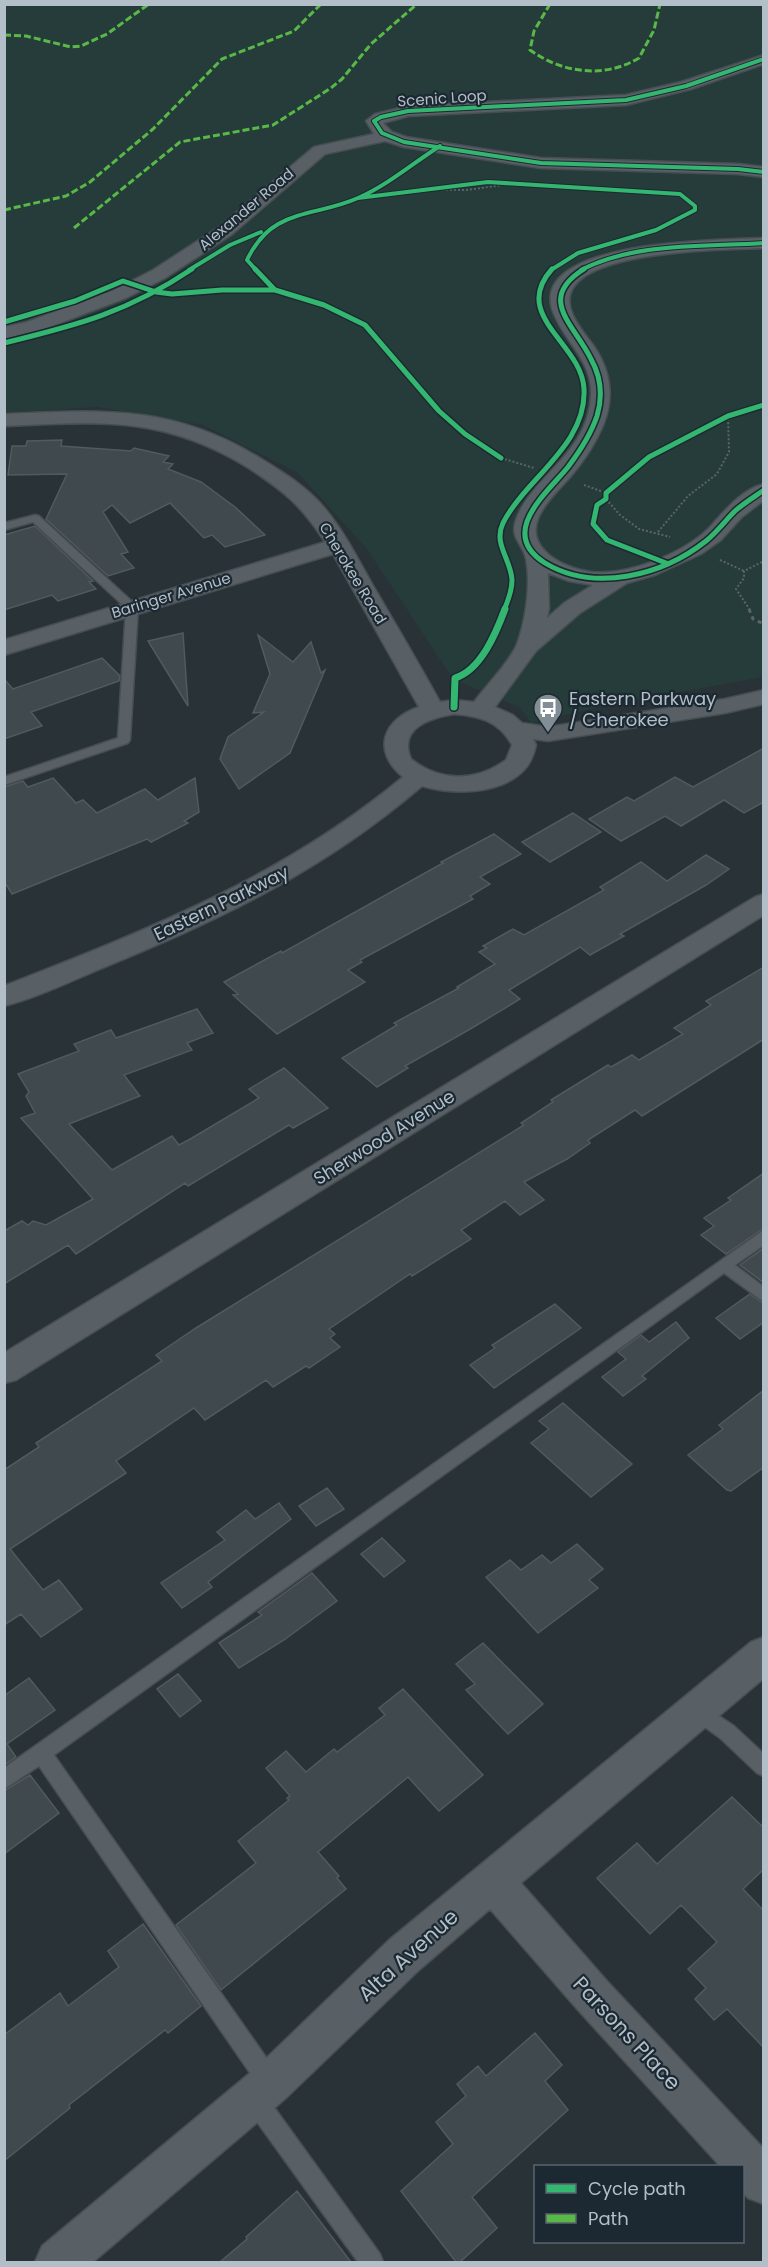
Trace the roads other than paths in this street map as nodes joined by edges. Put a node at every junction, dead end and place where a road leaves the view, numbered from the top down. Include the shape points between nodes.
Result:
1 (764, 59) edge
2 (374, 122) junction
3 (386, 136) junction
4 (320, 150) junction
5 (764, 172) edge
6 (764, 243) edge
7 (4, 333) edge
8 (4, 420) edge
9 (764, 490) edge
10 (4, 527) edge
11 (338, 545) junction
12 (537, 557) junction
13 (618, 580) junction
14 (132, 608) junction
15 (528, 646) junction
16 (4, 648) edge
17 (764, 697) edge
18 (433, 710) junction
19 (480, 710) junction
20 (518, 730) junction
21 (419, 776) junction
22 (4, 781) edge
23 (764, 903) edge
24 (4, 997) edge
25 (764, 1236) edge
26 (724, 1265) junction
27 (764, 1296) edge
28 (4, 1370) edge
29 (764, 1654) edge
30 (698, 1711) junction
31 (42, 1754) junction
32 (764, 1767) edge
33 (4, 1780) edge
34 (493, 1881) junction
35 (262, 2091) junction
36 (764, 2182) edge
37 (58, 2262) edge
38 (372, 2262) edge

1 - 2 street, Scenic Loop via 734,72 654,95 599,103 408,111
2 - 3 street, Scenic Loop
2 - 4 street, Alexander Road via 336,135 323,143
3 - 4 street, Alexander Road
3 - 5 street via 541,164
4 - 7 street, Alexander Road via 225,231 159,274 120,294 32,327
6 - 12 street via 613,257 586,267 563,285 561,309 591,358 600,388 600,405 577,452 527,518 528,543
8 - 11 street, Cherokee Road via 120,417 204,435 288,484 314,509
9 - 13 street via 735,511 696,549
10 - 14 lane via 36,518
11 - 14 street, Baringer Avenue
11 - 18 street, Cherokee Road
12 - 13 street via 577,575
12 - 15 street via 538,608
13 - 15 street via 572,608
14 - 16 street, Baringer Avenue
14 - 22 lane via 124,740
15 - 19 street
17 - 20 street via 548,734
18 - 19 street
18 - 21 street via 410,719 398,732 395,751 402,763
19 - 20 street via 499,716
20 - 21 street via 524,745 516,764 496,778 471,784 440,783
21 - 24 street, Eastern Parkway via 356,829 246,894
23 - 28 street, Sherwood Avenue
25 - 26 lane
26 - 27 lane
26 - 31 lane
29 - 30 street, Alta Avenue
30 - 32 lane
30 - 34 street, Alta Avenue
31 - 33 lane
31 - 35 lane
34 - 35 street, Alta Avenue via 404,1955
34 - 36 street, Parsons Place via 615,2022
35 - 37 street, Alta Avenue
35 - 38 lane

